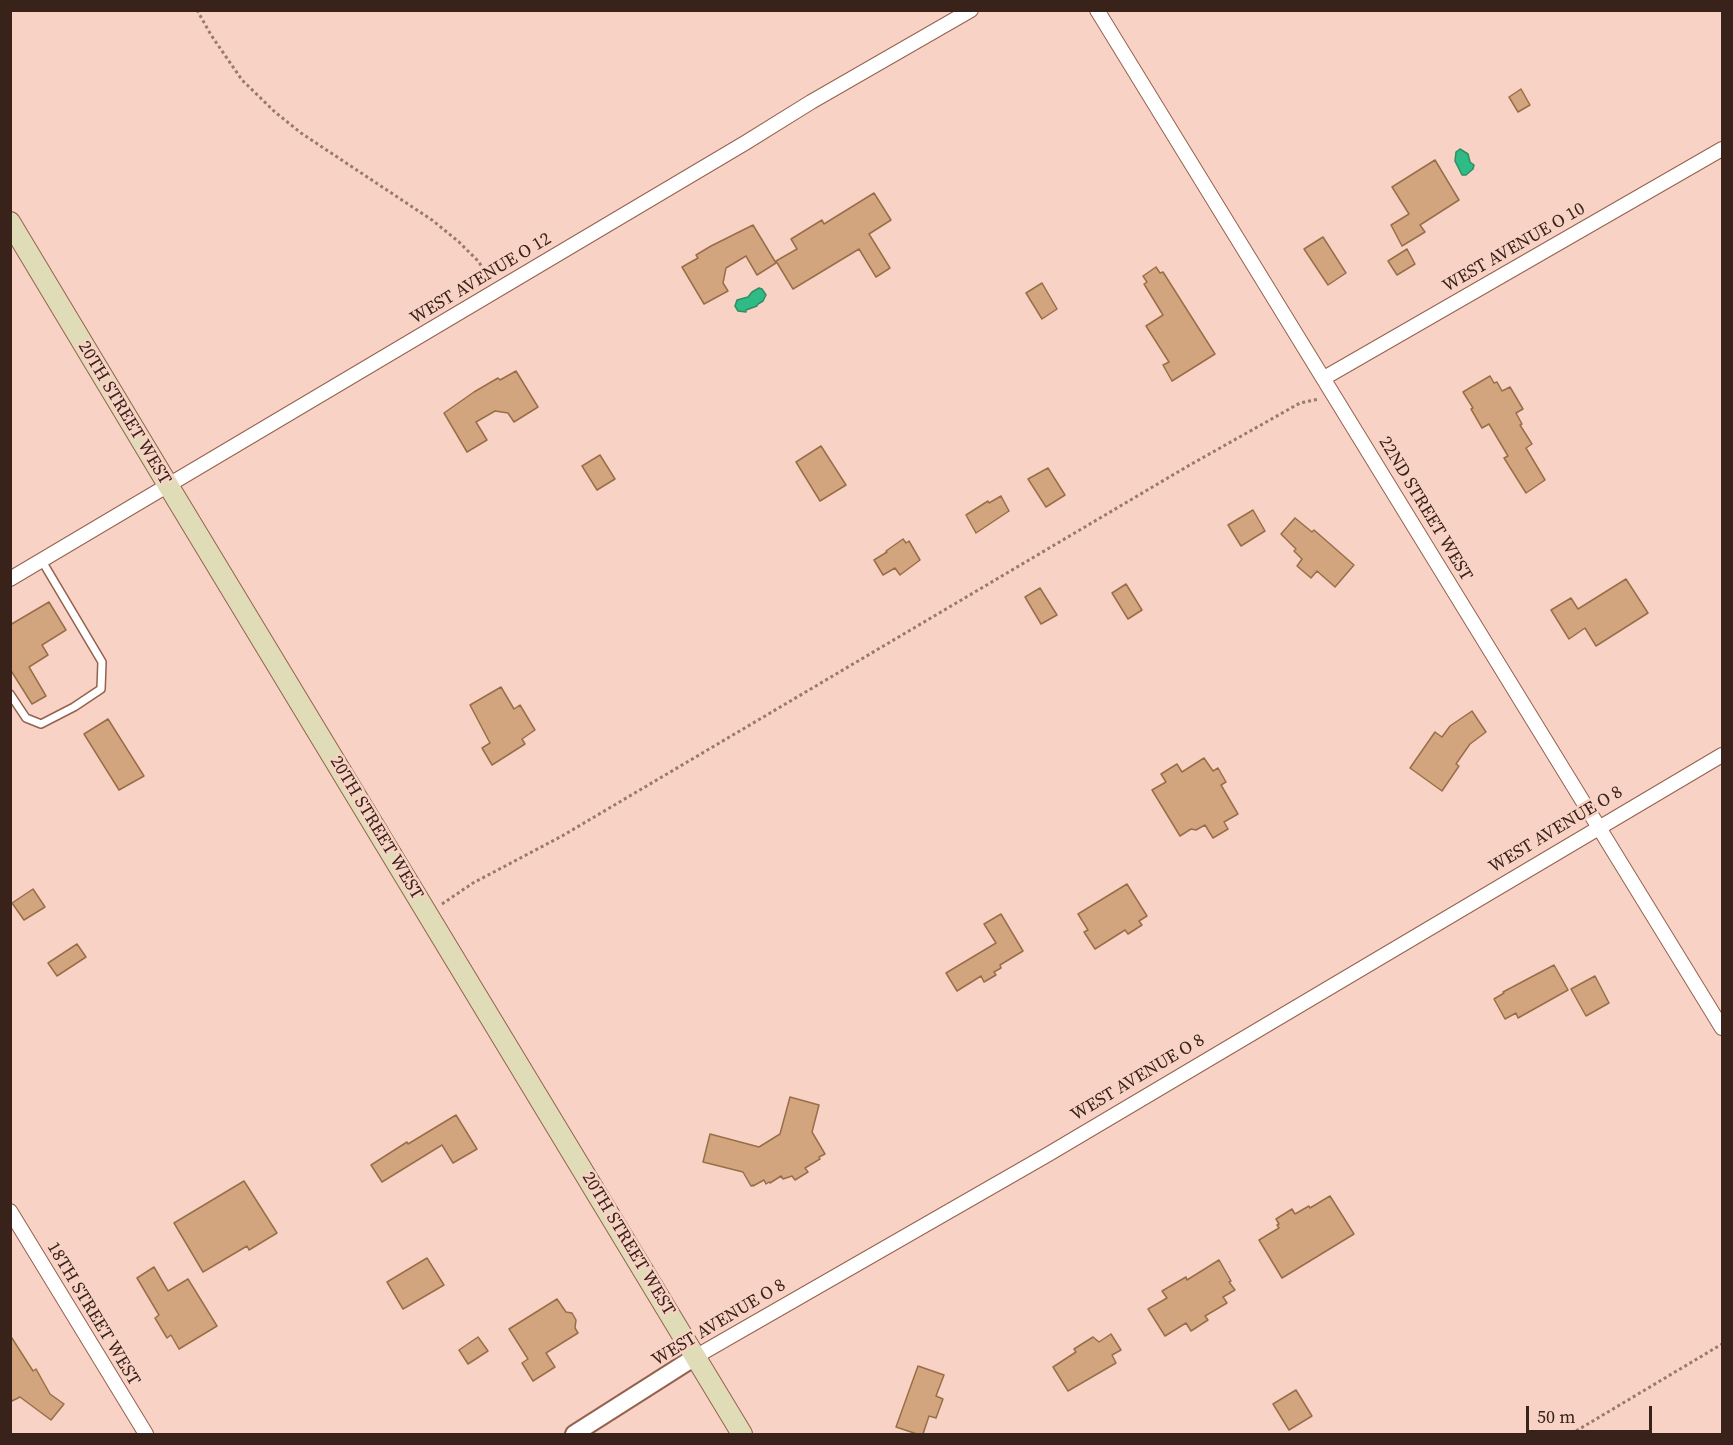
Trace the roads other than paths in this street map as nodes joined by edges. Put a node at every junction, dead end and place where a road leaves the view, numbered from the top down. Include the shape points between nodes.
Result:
1 (971, 10) edge
2 (1097, 10) edge
3 (1722, 149) edge
4 (10, 222) edge
5 (1324, 378) junction
6 (168, 485) junction
7 (42, 561) junction
8 (10, 579) edge
9 (10, 694) edge
10 (1722, 754) edge
11 (1598, 827) junction
12 (1722, 1028) edge
13 (10, 1211) edge
14 (695, 1357) junction
15 (146, 1434) edge
16 (574, 1434) edge
17 (742, 1434) edge

1 - 6 street, WEST AVENUE O 12
2 - 5 street, 22ND STREET WEST
3 - 5 street, WEST AVENUE O 10
4 - 6 main road, 20TH STREET WEST
5 - 11 street, 22ND STREET WEST
6 - 7 street, WEST AVENUE O 12
6 - 14 main road, 20TH STREET WEST
7 - 8 street, WEST AVENUE O 12
7 - 9 lane via 102,662 101,688 41,724 26,718
10 - 11 street, WEST AVENUE O 8
11 - 12 street, 22ND STREET WEST
11 - 14 street, WEST AVENUE O 8 via 1047,1155
13 - 15 street, 18TH STREET WEST
14 - 16 street, WEST AVENUE O 8
14 - 17 main road, 20TH STREET WEST

